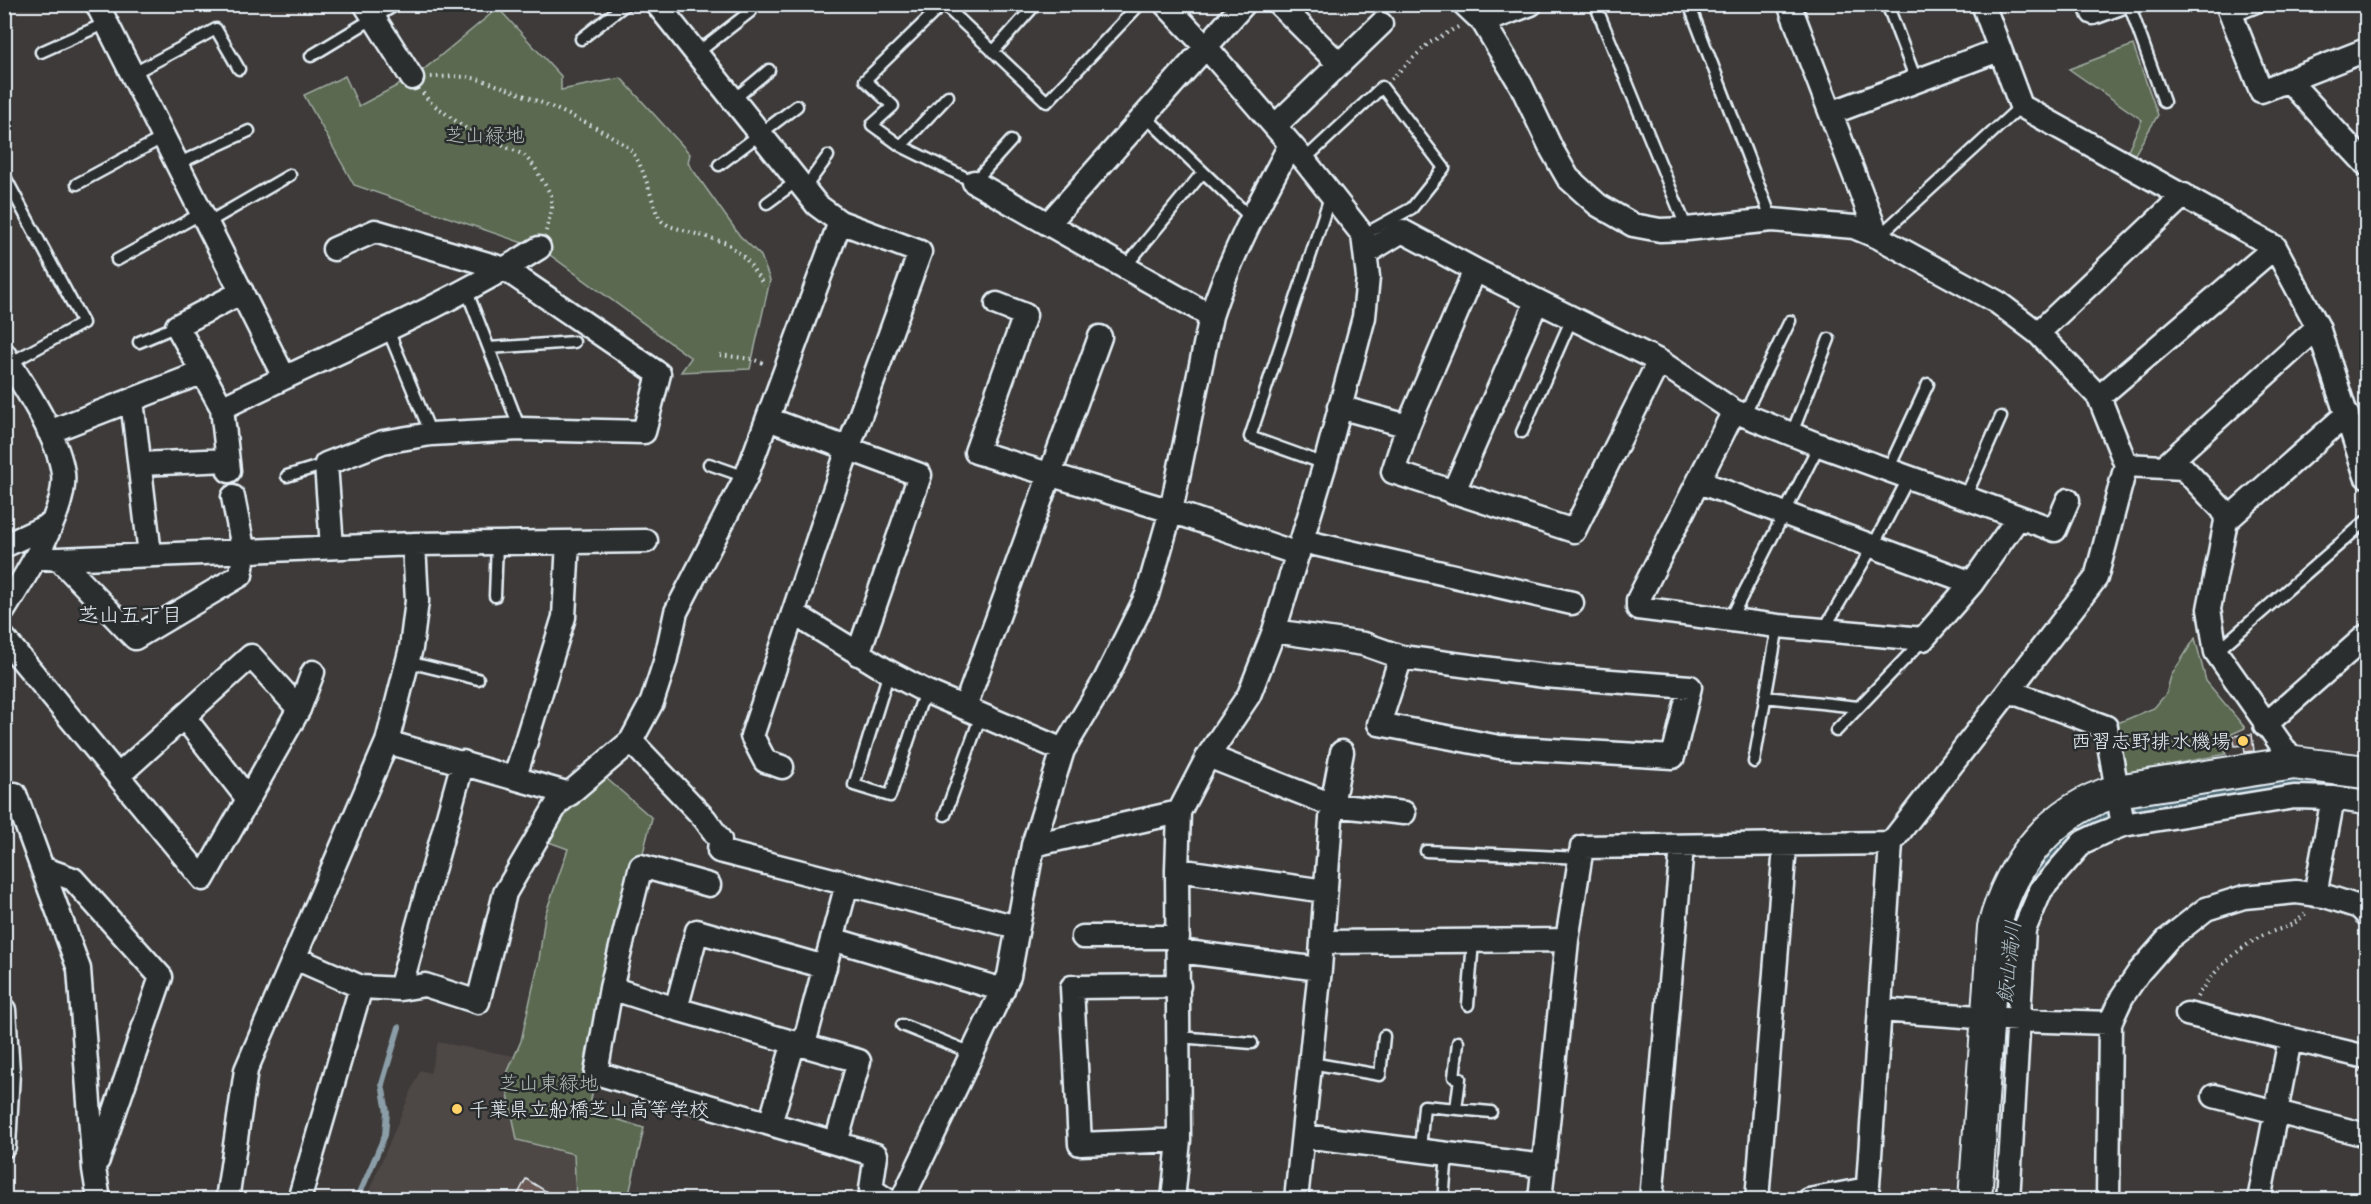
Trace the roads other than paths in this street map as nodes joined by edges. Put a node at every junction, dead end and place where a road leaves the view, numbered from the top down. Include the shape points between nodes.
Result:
1 (397, 4) edge
2 (626, 4) edge
3 (657, 4) edge
4 (1036, 4) edge
5 (1140, 4) edge
6 (1165, 4) edge
7 (1244, 4) edge
8 (1279, 4) edge
9 (1531, 4) edge
10 (1595, 4) edge
11 (1689, 4) edge
12 (1789, 4) edge
13 (1887, 4) edge
14 (1983, 4) edge
15 (2090, 4) edge
16 (2118, 4) edge
17 (2129, 4) edge
18 (2264, 4) edge
19 (103, 10) edge
20 (751, 11) dead end
21 (2230, 11) edge
22 (370, 12) edge
23 (1475, 14) edge
24 (1381, 24) dead end
25 (581, 39) dead end
26 (1206, 47) junction
27 (1999, 50) junction
28 (2367, 50) edge
29 (40, 52) dead end
30 (993, 52) junction
31 (697, 53) junction
32 (311, 56) dead end
33 (1339, 64) junction
34 (239, 69) dead end
35 (769, 70) dead end
36 (132, 74) junction
37 (412, 78) road end
38 (1916, 80) junction
39 (2288, 80) junction
40 (948, 96) dead end
41 (733, 100) junction
42 (2164, 102) dead end
43 (2021, 105) junction
44 (797, 106) dead end
45 (1831, 113) junction
46 (1144, 116) junction
47 (1275, 126) junction
48 (249, 131) dead end
49 (759, 134) junction
50 (164, 137) junction
51 (1011, 141) dead end
52 (901, 146) junction
53 (1297, 152) junction
54 (828, 156) dead end
55 (2364, 158) edge
56 (177, 164) junction
57 (718, 165) dead end
58 (1203, 172) junction
59 (4, 175) edge
60 (290, 175) dead end
61 (974, 182) junction
62 (77, 184) dead end
63 (800, 185) junction
64 (1331, 193) junction
65 (2184, 195) junction
66 (767, 203) dead end
67 (205, 218) junction
68 (1251, 218) junction
69 (1772, 220) junction
70 (840, 222) junction
71 (1048, 224) junction
72 (1687, 230) junction
73 (1878, 237) junction
74 (1365, 244) junction
75 (2275, 247) junction
76 (539, 248) road end
77 (334, 249) dead end
78 (117, 260) dead end
79 (1125, 267) junction
80 (505, 270) junction
81 (1475, 270) junction
82 (466, 290) junction
83 (242, 292) junction
84 (1537, 301) junction
85 (997, 304) dead end
86 (1211, 316) junction
87 (1572, 318) junction
88 (1790, 321) dead end
89 (177, 326) junction
90 (2318, 327) junction
91 (388, 330) junction
92 (2038, 333) junction
93 (1100, 337) dead end
94 (1829, 339) dead end
95 (140, 342) dead end
96 (574, 342) dead end
97 (489, 348) junction
98 (7, 358) edge
99 (1659, 361) junction
100 (201, 373) junction
101 (284, 377) junction
102 (1928, 384) dead end
103 (2099, 397) junction
104 (132, 400) junction
105 (1339, 407) junction
106 (222, 408) junction
107 (1739, 413) junction
108 (2347, 414) junction
109 (2001, 417) dead end
110 (768, 419) junction
111 (1408, 426) junction
112 (520, 429) junction
113 (49, 432) junction
114 (1522, 432) dead end
115 (1792, 433) junction
116 (431, 434) junction
117 (1819, 445) junction
118 (848, 449) junction
119 (140, 464) junction
120 (326, 464) junction
121 (709, 464) dead end
122 (1325, 464) junction
123 (2126, 465) junction
124 (2164, 467) junction
125 (1888, 470) junction
126 (1049, 475) junction
127 (287, 476) dead end
128 (2367, 476) edge
129 (746, 477) junction
130 (1910, 477) junction
131 (1699, 482) junction
132 (1453, 492) junction
133 (233, 497) dead end
134 (1965, 498) junction
135 (2068, 500) dead end
136 (1171, 511) junction
137 (1784, 513) junction
138 (2018, 518) junction
139 (2226, 521) junction
140 (2367, 521) edge
141 (51, 524) junction
142 (646, 541) dead end
143 (568, 542) junction
144 (497, 543) junction
145 (414, 544) junction
146 (4, 546) edge
147 (1873, 546) junction
148 (332, 547) junction
149 (1300, 548) junction
150 (243, 553) junction
151 (150, 555) junction
152 (36, 557) junction
153 (59, 559) junction
154 (1972, 583) junction
155 (495, 596) dead end
156 (1572, 603) dead end
157 (4, 610) edge
158 (793, 613) junction
159 (1730, 620) junction
160 (1778, 626) junction
161 (1824, 629) junction
162 (1274, 631) junction
163 (2367, 636) edge
164 (4, 638) edge
165 (1923, 639) junction
166 (2216, 652) junction
167 (858, 654) junction
168 (1401, 657) junction
169 (408, 662) junction
170 (313, 672) dead end
171 (889, 672) junction
172 (478, 679) dead end
173 (925, 691) junction
174 (2009, 691) junction
175 (1765, 696) junction
176 (1858, 707) junction
177 (299, 709) junction
178 (973, 711) junction
179 (184, 717) junction
180 (2265, 725) junction
181 (1836, 731) dead end
182 (631, 741) junction
183 (387, 742) junction
184 (1063, 750) junction
185 (1342, 752) dead end
186 (1208, 756) junction
187 (463, 762) junction
188 (1754, 762) dead end
189 (2294, 763) junction
190 (2362, 766) edge
191 (782, 767) dead end
192 (119, 775) junction
193 (515, 777) junction
194 (570, 794) junction
195 (4, 795) edge
196 (2333, 798) junction
197 (248, 799) junction
198 (2367, 803) edge
199 (1332, 805) junction
200 (2120, 809) junction
201 (1179, 812) junction
202 (1404, 813) dead end
203 (945, 815) dead end
204 (1891, 843) junction
205 (1033, 845) junction
206 (1682, 846) junction
207 (1785, 846) junction
208 (1426, 851) dead end
209 (1581, 858) junction
210 (42, 868) junction
211 (1177, 870) junction
212 (847, 884) junction
213 (709, 885) dead end
214 (1324, 891) junction
215 (2315, 895) junction
216 (2367, 914) edge
217 (1017, 927) junction
218 (1083, 937) dead end
219 (832, 939) junction
220 (1567, 940) junction
221 (1473, 941) junction
222 (1322, 942) junction
223 (1178, 944) junction
224 (295, 958) junction
225 (825, 967) junction
226 (1320, 969) junction
227 (1179, 986) junction
228 (361, 987) junction
229 (611, 988) junction
230 (400, 989) junction
231 (1003, 990) junction
232 (1468, 1005) dead end
233 (676, 1009) junction
234 (4, 1010) edge
235 (1880, 1010) junction
236 (2187, 1014) road end
237 (2004, 1018) junction
238 (2110, 1023) junction
239 (902, 1025) dead end
240 (1384, 1036) dead end
241 (1179, 1037) junction
242 (2290, 1039) junction
243 (1458, 1042) dead end
244 (799, 1043) junction
245 (1252, 1044) dead end
246 (972, 1053) junction
247 (2367, 1057) edge
248 (1311, 1063) junction
249 (2214, 1096) dead end
250 (1456, 1109) junction
251 (1491, 1112) dead end
252 (2275, 1113) junction
253 (770, 1124) junction
254 (2367, 1135) edge
255 (1304, 1136) junction
256 (1179, 1140) junction
257 (836, 1143) junction
258 (4, 1146) edge
259 (1420, 1150) junction
260 (1447, 1154) junction
261 (1544, 1166) junction
262 (94, 1169) junction
263 (1867, 1194) edge
264 (99, 1200) edge
265 (227, 1200) edge
266 (299, 1200) edge
267 (886, 1200) edge
268 (902, 1200) edge
269 (1173, 1200) edge
270 (1296, 1200) edge
271 (1443, 1200) edge
272 (1540, 1200) edge
273 (1651, 1200) edge
274 (1757, 1200) edge
275 (1809, 1200) edge
276 (1975, 1200) edge
277 (2008, 1200) edge
278 (2108, 1200) edge
279 (2259, 1200) edge

1 - 22 lane
2 - 25 lane
3 - 31 street
4 - 30 lane
5 - 30 lane via 1047,102
6 - 26 street
7 - 26 street
8 - 33 street
9 - 23 street
10 - 72 lane
11 - 69 lane
12 - 45 street
13 - 38 lane
14 - 27 street
15 - 16 street via 2093,13
17 - 42 lane
18 - 21 lane
19 - 29 lane
19 - 36 street
20 - 31 lane
21 - 39 street via 2261,91
22 - 32 lane
22 - 37 street
23 - 72 street via 1521,84 1569,178 1598,205 1633,225
24 - 33 street
26 - 46 street
26 - 47 street
27 - 38 street
27 - 43 street
28 - 39 street
30 - 52 lane via 943,4 865,80 893,106 872,125
31 - 41 street
33 - 47 street
34 - 36 lane via 216,29
35 - 41 lane
36 - 50 street
38 - 45 street
39 - 55 street
40 - 52 lane
41 - 49 street
43 - 65 street
43 - 73 lane
44 - 49 lane
45 - 73 street
46 - 58 lane
46 - 71 street
47 - 53 street
48 - 56 lane
49 - 57 lane
49 - 63 street
50 - 56 street
50 - 62 lane
51 - 61 lane
52 - 61 lane
53 - 64 street
53 - 68 street
53 - 74 lane via 1382,87 1444,168 1412,207
54 - 63 lane
56 - 67 street
58 - 68 lane
58 - 79 lane
59 - 98 lane via 83,323
60 - 67 lane
61 - 71 street
63 - 66 lane
63 - 70 street
64 - 74 street
64 - 122 lane via 1250,437
65 - 75 street
65 - 92 street
67 - 78 lane
67 - 83 street
68 - 86 street
69 - 72 street
69 - 73 street via 1854,227
70 - 110 street
70 - 118 street via 920,252
71 - 79 street
73 - 92 street via 1997,302
74 - 81 street via 1402,231
74 - 105 street via 1368,277 1364,317
75 - 90 street
75 - 103 street
76 - 80 street
77 - 80 street via 375,231
79 - 86 street
80 - 82 street
80 - 112 street via 659,374 644,432
81 - 84 street
81 - 111 street
82 - 91 street
82 - 97 lane
83 - 89 street
83 - 101 street
84 - 87 street
84 - 132 street
85 - 126 street via 1025,315 976,453
86 - 136 street
87 - 99 street
87 - 114 lane
88 - 107 lane
89 - 95 lane
89 - 100 street
90 - 108 street
90 - 124 street
91 - 101 street
91 - 116 lane
92 - 103 street
93 - 126 street
94 - 115 lane
96 - 97 lane
97 - 112 lane
98 - 113 street
99 - 107 street
99 - 132 street via 1574,531
100 - 104 street
100 - 106 street
101 - 106 street
102 - 125 lane
103 - 123 street
104 - 113 street
104 - 119 street
105 - 111 street
105 - 122 street
106 - 119 street via 228,465
107 - 115 street
107 - 131 street
108 - 128 street
108 - 139 street
109 - 134 lane
110 - 118 street
110 - 129 street
111 - 132 street via 1393,472
112 - 116 street
113 - 141 street via 63,474
115 - 117 street
116 - 120 street via 383,442
117 - 125 street
117 - 137 lane
118 - 158 street
118 - 167 street via 920,476
119 - 151 street
120 - 127 lane
120 - 148 street
121 - 129 lane
122 - 149 street
123 - 124 street
123 - 174 street via 2096,578
124 - 139 street via 2183,468 2224,511
125 - 130 street
126 - 136 street
126 - 178 street
129 - 182 street via 676,612 652,702
130 - 134 street
130 - 147 lane
131 - 137 street
131 - 159 street via 1638,600 1638,608
133 - 150 street
134 - 138 street
135 - 138 street via 2055,530
136 - 149 street
136 - 184 street via 1147,596 1105,680
137 - 147 street
137 - 159 lane
138 - 154 street
139 - 166 street via 2209,609
140 - 166 lane
141 - 146 street
141 - 152 street
142 - 143 street
143 - 144 street
143 - 193 street via 564,617
144 - 145 street
144 - 155 lane
145 - 148 street
145 - 169 street via 417,601
147 - 154 street
147 - 161 lane
148 - 150 street
149 - 156 street
149 - 162 street
150 - 151 street
150 - 153 street via 241,576 135,638
151 - 153 street
152 - 153 street
152 - 157 street
154 - 165 street
158 - 167 street
158 - 191 street via 752,736 765,761
159 - 160 street
160 - 161 street
160 - 175 lane
161 - 165 street
162 - 168 street via 1364,644
162 - 186 street via 1249,695
163 - 180 street
164 - 192 street
165 - 176 lane
166 - 180 street
167 - 171 street
168 - 168 street via 1545,676 1690,687 1673,757 1499,747 1379,724
169 - 172 lane
169 - 183 street
170 - 177 street
171 - 173 street
171 - 173 lane via 854,785 890,796
173 - 178 street
174 - 200 street via 2106,727
174 - 204 street
175 - 176 lane
175 - 188 lane
176 - 181 lane
177 - 179 street via 251,657
177 - 197 street
178 - 184 street
178 - 203 lane
179 - 192 street
179 - 197 street
180 - 189 street
182 - 194 street
182 - 212 street via 705,819 720,840 719,851
183 - 187 street
183 - 224 street
184 - 205 street
185 - 199 street
186 - 199 street
186 - 201 street
187 - 193 street
187 - 230 street
189 - 190 street
189 - 200 street
192 - 197 street via 203,879
193 - 194 street
194 - 230 street via 557,804 505,893 478,1002 425,986
195 - 210 street via 15,794
196 - 198 street
196 - 200 street via 2294,797
196 - 215 street
199 - 202 street
199 - 214 street
200 - 237 street via 2093,800 2067,815 2027,853 2013,876 1994,927
201 - 205 street
201 - 211 street
204 - 207 street
204 - 235 street
205 - 217 street
206 - 207 street
206 - 209 street via 1582,847
206 - 273 street
207 - 274 street
208 - 209 lane
209 - 220 street
210 - 262 street via 79,969
210 - 262 street via 73,879 161,977
211 - 214 street
211 - 223 street
212 - 217 street
212 - 219 street
213 - 229 street via 641,866
214 - 222 street
215 - 216 street via 2359,907
215 - 238 street via 2296,892 2244,897 2206,909 2168,939 2139,972
217 - 231 street
218 - 223 street
219 - 225 street
219 - 231 street
220 - 221 street
220 - 261 street
221 - 222 street
221 - 232 lane
222 - 226 street
223 - 226 street
223 - 227 street
224 - 228 street
224 - 265 street via 246,1070
225 - 233 street via 697,931
225 - 244 street
226 - 248 street
227 - 241 street
227 - 256 street via 1072,987 1080,1144
228 - 230 street
228 - 266 street
229 - 233 street
229 - 253 street via 596,1073
231 - 246 street
233 - 244 street
234 - 258 street via 8,1072
235 - 237 street
235 - 263 street
236 - 242 street
237 - 238 street
237 - 276 street
237 - 277 street
238 - 278 street
239 - 246 lane
240 - 248 lane via 1380,1075
241 - 245 lane
241 - 256 street
242 - 247 street
242 - 252 street
243 - 250 lane via 1454,1077 1460,1078
244 - 253 street
244 - 257 street via 860,1061
246 - 268 street
248 - 255 street
249 - 252 street
250 - 251 lane
250 - 259 lane via 1424,1106
252 - 254 street
252 - 279 street
253 - 257 street
255 - 259 street
255 - 270 street
256 - 269 street
257 - 267 street via 876,1155 872,1190
259 - 260 street
260 - 261 street
260 - 271 lane
261 - 272 street
262 - 264 street
263 - 275 street

